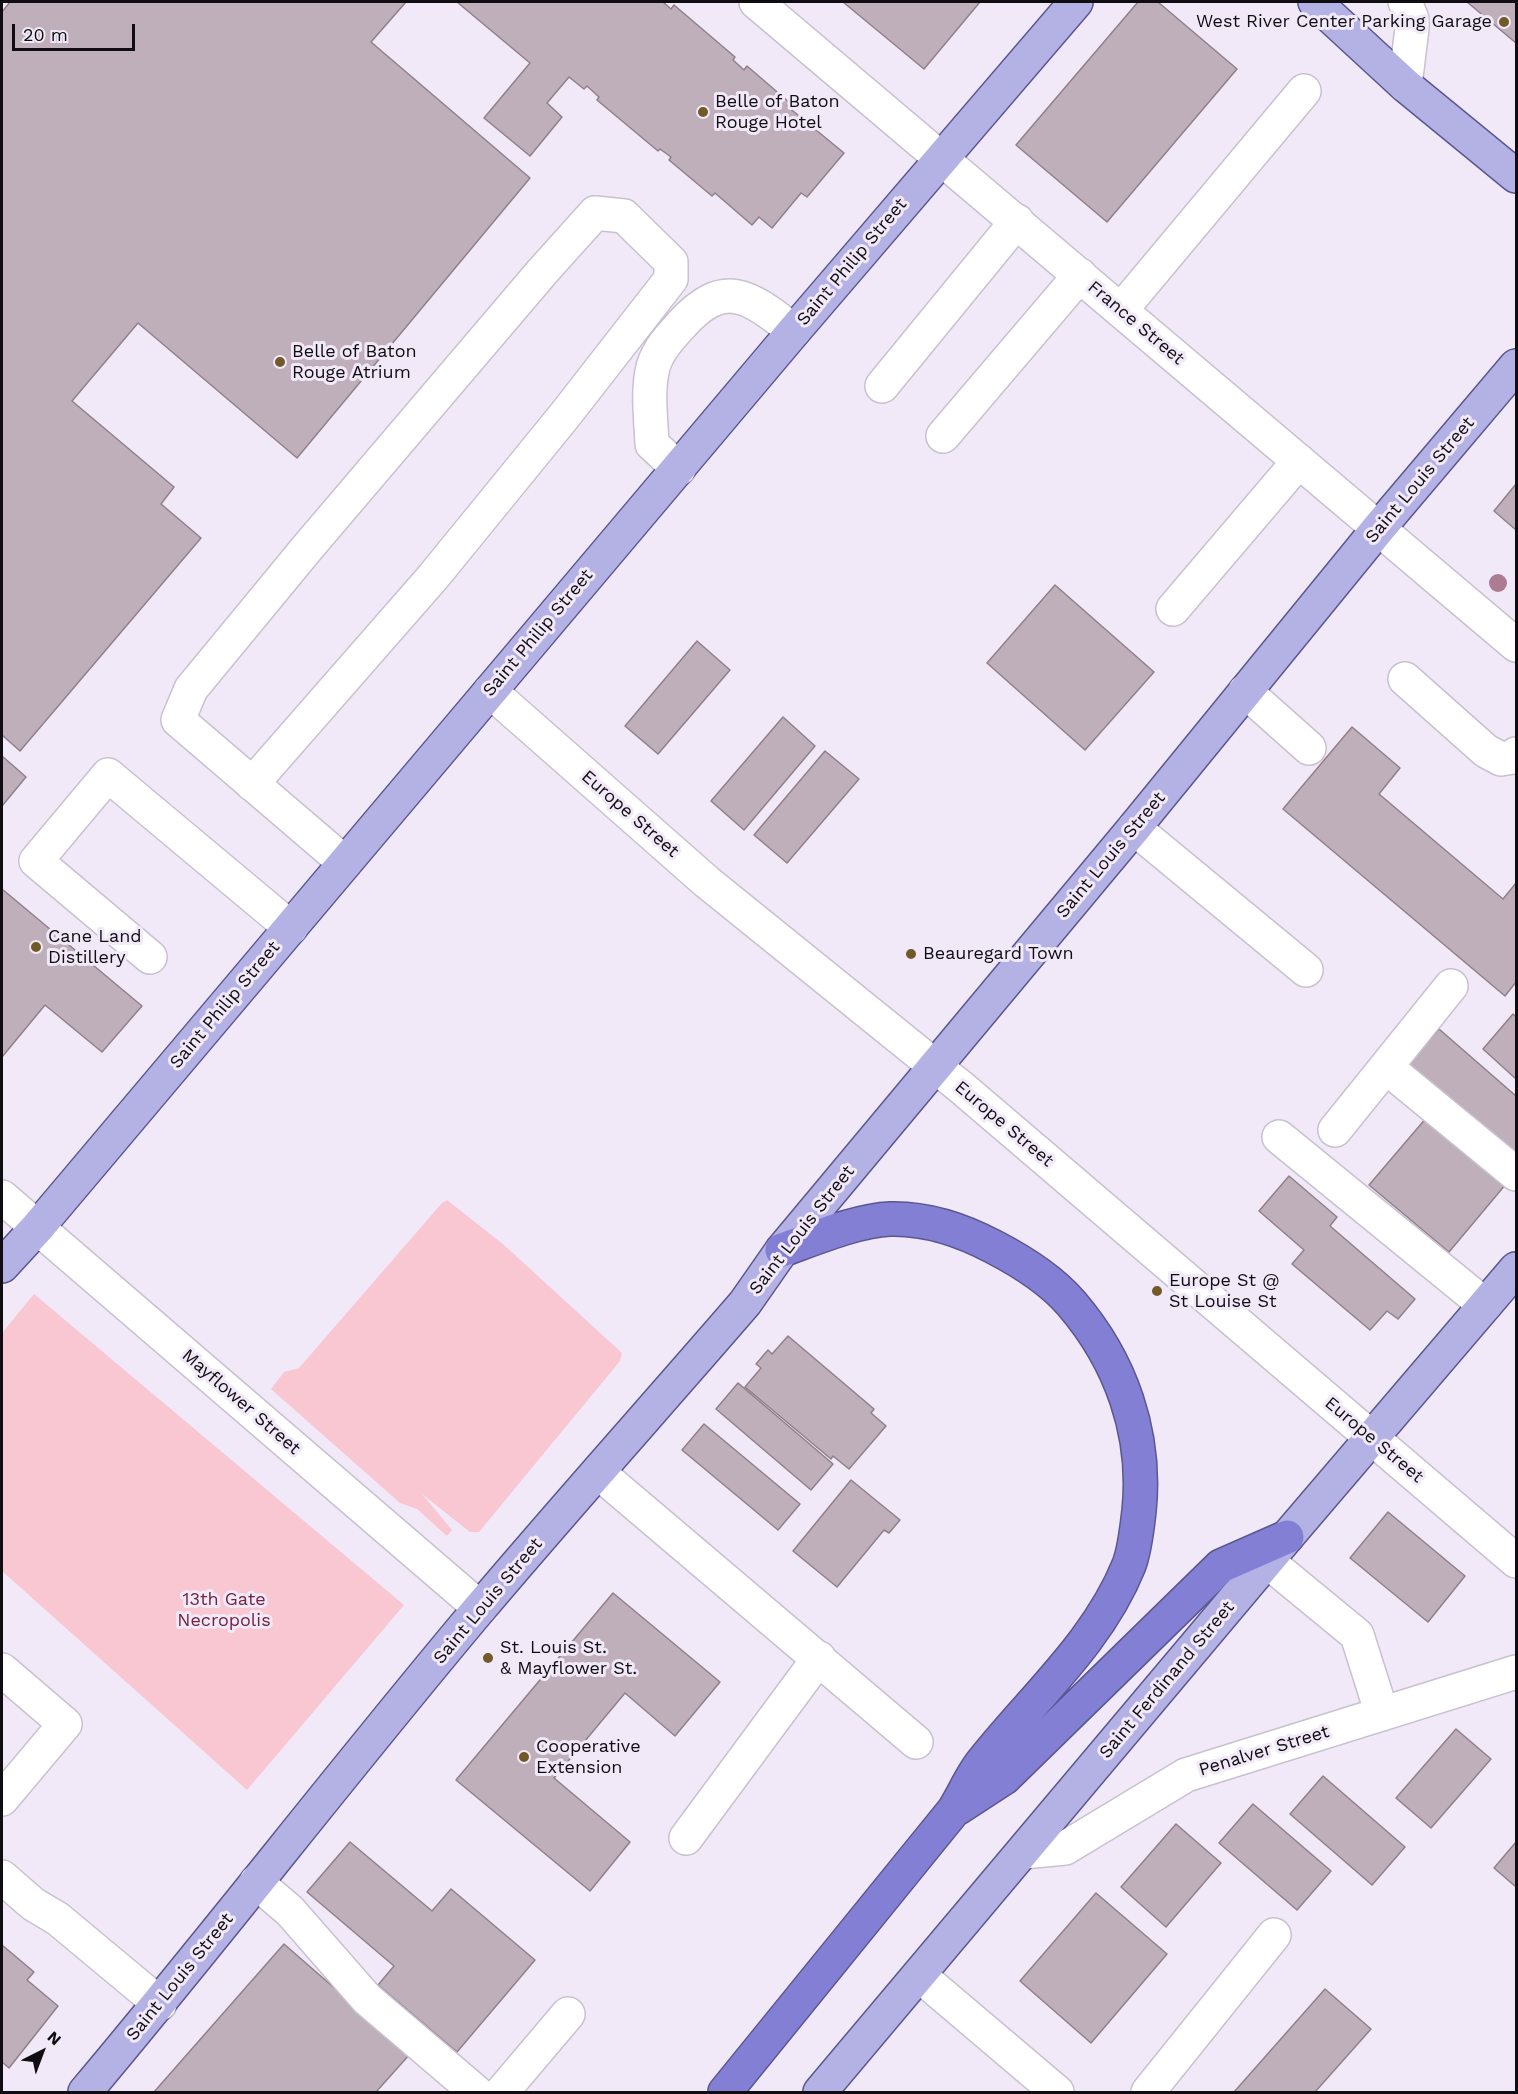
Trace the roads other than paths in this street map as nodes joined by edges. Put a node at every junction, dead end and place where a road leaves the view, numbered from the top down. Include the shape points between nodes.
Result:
1 (756, 2) edge
2 (1076, 2) edge
3 (1315, 2) edge
4 (1405, 2) edge
5 (1406, 85) junction
6 (1304, 91) dead end
7 (941, 158) junction
8 (1516, 176) edge
9 (1017, 221) junction
10 (1080, 275) junction
11 (1121, 310) junction
12 (794, 331) junction
13 (625, 337) junction
14 (660, 351) junction
15 (1516, 366) edge
16 (882, 386) dead end
17 (943, 436) dead end
18 (1299, 462) junction
19 (679, 468) junction
20 (1378, 529) junction
21 (1173, 609) dead end
22 (1516, 645) edge
23 (1405, 679) dead end
24 (490, 691) junction
25 (1245, 691) junction
26 (1309, 748) dead end
27 (1516, 754) edge
28 (252, 784) junction
29 (1134, 828) junction
30 (345, 863) junction
31 (291, 928) junction
32 (150, 957) dead end
33 (1306, 970) dead end
34 (1451, 986) dead end
35 (936, 1066) junction
36 (1386, 1067) junction
37 (1335, 1130) dead end
38 (1279, 1137) dead end
39 (1516, 1174) edge
40 (2, 1197) edge
41 (37, 1228) junction
42 (782, 1250) junction
43 (2, 1266) edge
44 (1516, 1269) edge
45 (1485, 1305) junction
46 (1372, 1438) junction
47 (599, 1473) junction
48 (1277, 1549) junction
49 (1516, 1561) edge
50 (480, 1608) junction
51 (819, 1658) junction
52 (2, 1670) edge
53 (1516, 1672) edge
54 (1382, 1714) junction
55 (916, 1742) dead end
56 (2, 1799) edge
57 (954, 1810) junction
58 (686, 1838) dead end
59 (1023, 1852) junction
60 (2, 1877) edge
61 (256, 1882) junction
62 (1274, 1935) dead end
63 (919, 1975) junction
64 (160, 2004) junction
65 (568, 2014) dead end
66 (85, 2092) edge
67 (476, 2092) edge
68 (502, 2092) edge
69 (725, 2092) edge
70 (820, 2092) edge
71 (1057, 2092) edge
72 (1148, 2092) edge

1 - 7 street, France Street
2 - 7 main road, Saint Philip Street
3 - 5 main road
4 - 5 street via 1412,19
5 - 8 main road
6 - 11 street
7 - 9 street, France Street
7 - 12 main road, Saint Philip Street
9 - 10 street, France Street
9 - 16 street
10 - 11 street, France Street
10 - 17 street
11 - 18 street, France Street
12 - 14 street via 753,301 730,296 705,302
12 - 19 main road, Saint Philip Street
13 - 14 street
13 - 28 street via 433,577
13 - 28 street via 671,279 671,262 624,216 595,213 191,689 178,720
14 - 19 street via 650,385 652,444
15 - 20 main road, Saint Louis Street
18 - 20 street, France Street
18 - 21 street
19 - 24 main road, Saint Philip Street
20 - 22 street, France Street
20 - 25 main road, Saint Louis Street
23 - 27 street via 1486,751 1501,759
24 - 30 main road, Saint Philip Street
24 - 35 street, Europe Street via 707,882
25 - 26 street
25 - 29 main road, Saint Louis Street
28 - 30 street
29 - 33 street
29 - 35 main road, Saint Louis Street
30 - 31 main road, Saint Philip Street
31 - 32 street via 108,775 36,861
31 - 41 main road, Saint Philip Street
34 - 36 street
35 - 42 main road, Saint Louis Street
35 - 46 street, Europe Street
36 - 37 street
36 - 39 street
38 - 45 street
40 - 41 street, Mayflower Street
41 - 43 main road, Saint Philip Street
41 - 50 street, Mayflower Street
42 - 47 main road, Saint Louis Street via 745,1303
42 - 57 highway via 847,1228 890,1219 934,1223 971,1235 1009,1255 1070,1301 1099,1340 1128,1401 1141,1488 1130,1563 1081,1650 982,1762
44 - 45 main road, Saint Ferdinand Street
45 - 46 main road, Saint Ferdinand Street
46 - 48 main road, Saint Ferdinand Street
46 - 49 street, Europe Street
47 - 50 main road, Saint Louis Street
47 - 51 street
48 - 54 street via 1357,1635
48 - 57 highway via 1221,1566 1004,1778
48 - 59 main road, Saint Ferdinand Street
50 - 61 main road, Saint Louis Street
51 - 55 street
51 - 58 street
52 - 56 street via 65,1724
53 - 54 street, Penalver Street
54 - 59 street, Penalver Street via 1186,1775 1065,1848
57 - 69 highway
59 - 63 main road, Saint Ferdinand Street
60 - 64 street
61 - 64 main road, Saint Louis Street
61 - 67 street via 290,1911 367,1999
62 - 72 street
63 - 70 main road, Saint Ferdinand Street
63 - 71 street
64 - 66 main road, Saint Louis Street
65 - 68 street

